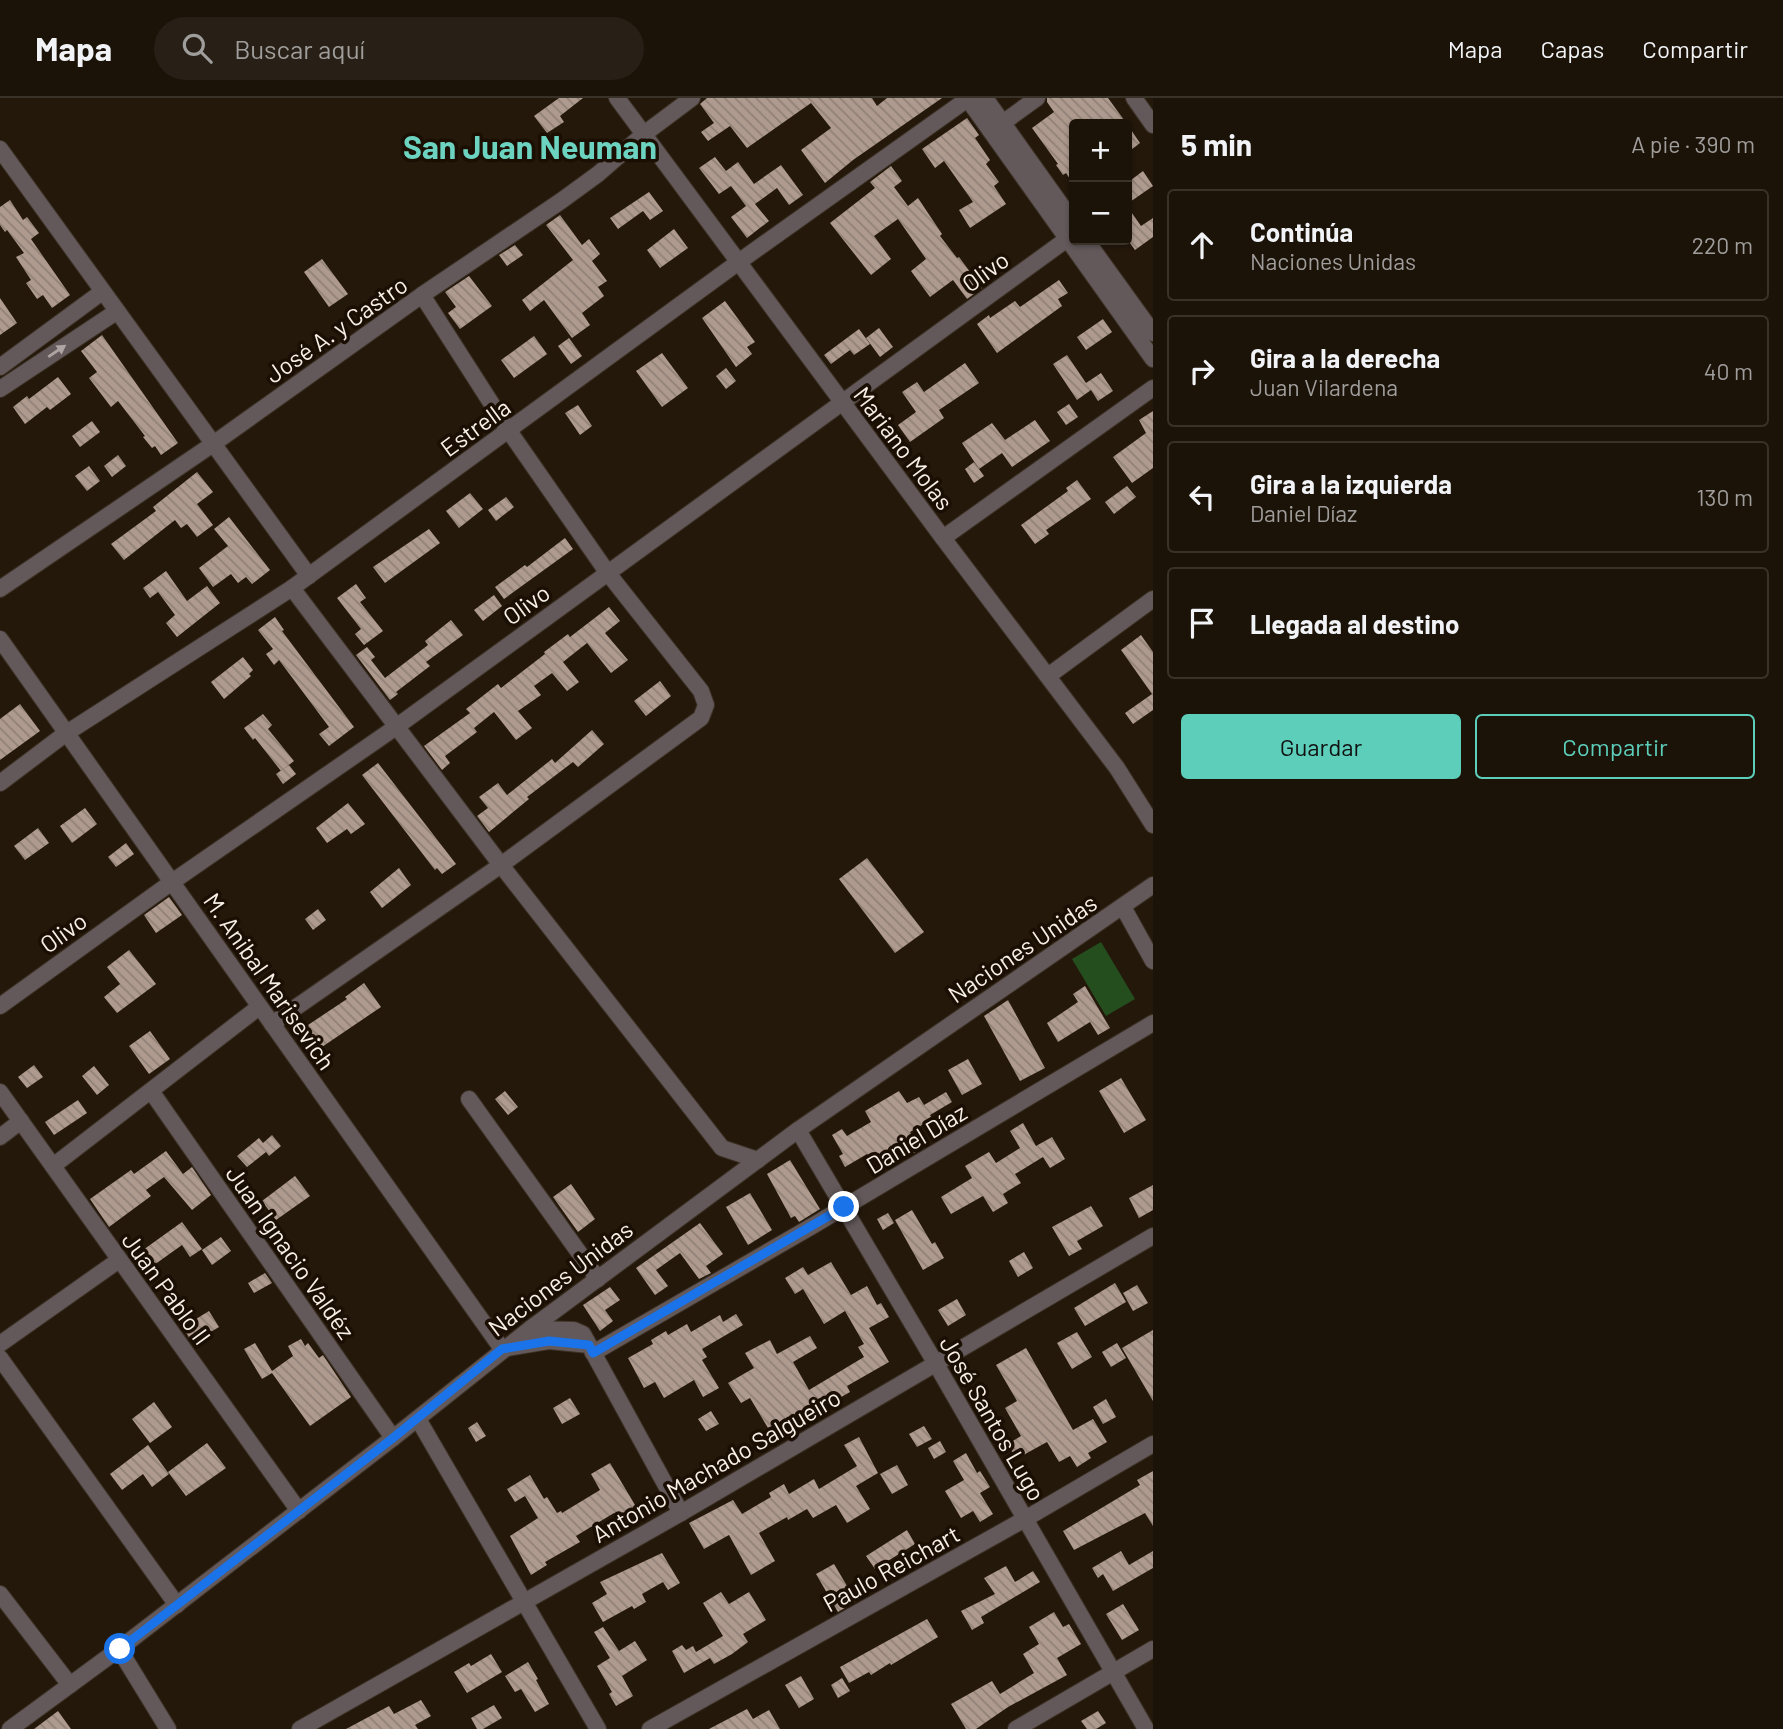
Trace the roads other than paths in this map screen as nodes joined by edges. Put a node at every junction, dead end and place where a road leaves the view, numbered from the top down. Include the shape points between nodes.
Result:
1 (617, 98) edge
2 (692, 98) edge
3 (968, 98) edge
4 (985, 98) edge
5 (1037, 98) edge
6 (1134, 98) edge
7 (1153, 125) edge
8 (997, 127) junction
9 (644, 134) junction
10 (0, 149) edge
11 (1069, 217) edge
12 (1069, 234) edge
13 (1069, 238) edge
14 (1076, 245) edge
15 (1090, 245) edge
16 (740, 261) junction
17 (102, 292) junction
18 (422, 295) junction
19 (116, 312) junction
20 (1153, 333) edge
21 (1153, 359) edge
22 (0, 367) edge
23 (1153, 388) edge
24 (0, 389) edge
25 (842, 403) junction
26 (509, 430) junction
27 (214, 444) junction
28 (943, 538) junction
29 (607, 572) junction
30 (309, 576) junction
31 (292, 588) junction
32 (0, 589) edge
33 (1152, 601) edge
34 (0, 639) edge
35 (1048, 676) junction
36 (396, 727) junction
37 (65, 734) junction
38 (0, 783) edge
39 (1153, 825) edge
40 (500, 865) junction
41 (172, 882) junction
42 (1153, 885) edge
43 (1123, 907) junction
44 (1153, 961) edge
45 (0, 1006) edge
46 (259, 1007) junction
47 (1153, 1023) edge
48 (272, 1024) junction
49 (151, 1091) junction
50 (0, 1092) edge
51 (469, 1099) dead end
52 (21, 1121) junction
53 (799, 1130) junction
54 (0, 1137) edge
55 (758, 1160) junction
56 (53, 1166) junction
57 (844, 1207) junction
58 (1153, 1236) edge
59 (119, 1260) junction
60 (598, 1279) junction
61 (530, 1329) junction
62 (0, 1344) edge
63 (502, 1349) junction
64 (591, 1349) junction
65 (0, 1358) edge
66 (936, 1364) junction
67 (418, 1419) junction
68 (393, 1438) junction
69 (1153, 1444) edge
70 (299, 1511) junction
71 (681, 1513) junction
72 (1025, 1519) junction
73 (0, 1594) edge
74 (524, 1600) junction
75 (177, 1605) junction
76 (120, 1649) junction
77 (1153, 1649) edge
78 (1113, 1672) junction
79 (70, 1685) junction
80 (10, 1729) edge
81 (167, 1729) edge
82 (300, 1729) edge
83 (598, 1729) edge
84 (650, 1729) edge
85 (1016, 1729) edge
86 (1146, 1729) edge

1 - 9 street, Mariano Molas
2 - 9 street, José A. y Castro
3 - 8 street
3 - 16 street, Estrella
4 - 8 street
5 - 8 street
6 - 7 street
8 - 11 street
8 - 12 street
9 - 16 street, Mariano Molas
9 - 18 street, José A. y Castro via 598,174
10 - 17 street
13 - 25 street, Olivo
14 - 21 street
15 - 20 street
16 - 25 street, Mariano Molas
16 - 26 street, Estrella
17 - 19 street
17 - 22 street
18 - 26 street
18 - 27 street, José A. y Castro
24 -> 19 street
19 - 27 street
23 - 28 street
25 - 28 street, Mariano Molas
25 - 29 street, Olivo
26 - 29 street
26 - 30 street, Estrella
27 - 30 street
27 - 32 street, José A. y Castro
28 - 35 street, Mariano Molas
29 - 36 street, Olivo
29 - 40 street via 701,691 706,705 701,718
30 - 31 street, Estrella
31 - 36 street
31 - 37 street, Estrella
33 - 35 street
34 - 37 street, M. Anibal Marisevich
35 - 39 street, Mariano Molas
36 - 40 street
36 - 41 street, Olivo
37 - 38 street, Estrella
37 - 41 street, M. Anibal Marisevich
40 - 48 street
40 - 55 street via 722,1148
41 - 45 street, Olivo
41 - 46 street, M. Anibal Marisevich
42 - 43 street, Naciones Unidas
43 - 44 street
43 - 53 street, Naciones Unidas
46 - 48 street, M. Anibal Marisevich
46 - 49 street
47 - 57 street, Daniel Díaz
48 - 63 street, M. Anibal Marisevich
49 - 56 street
49 - 68 street, Juan Ignacio Valdéz
50 - 52 street, Juan Pablo II
51 - 60 street
52 - 54 street
52 - 56 street, Juan Pablo II
53 - 55 street, Naciones Unidas
53 - 57 street, José Santos Lugo
55 - 60 street, Naciones Unidas
56 - 59 street, Juan Pablo II
57 - 64 street, Daniel Díaz
57 - 66 street, José Santos Lugo
58 - 66 street, Antonio Machado Salgueiro
59 - 62 street
59 - 70 street, Juan Pablo II
60 - 61 street, Naciones Unidas
61 - 63 street, Naciones Unidas
61 - 64 street via 574,1330
63 - 64 street via 549,1341
63 - 67 street, Naciones Unidas
64 - 71 street
65 - 75 street
66 - 71 street, Antonio Machado Salgueiro
66 - 72 street, José Santos Lugo
67 - 68 street, Naciones Unidas
67 - 74 street
68 - 70 street, Naciones Unidas
69 - 72 street, Paulo Reichart
70 - 75 street, Naciones Unidas
71 - 74 street, Antonio Machado Salgueiro
72 - 78 street, José Santos Lugo
72 - 84 street, Paulo Reichart
73 - 79 street
74 - 82 street, Antonio Machado Salgueiro
74 - 83 street
75 - 76 street, Naciones Unidas
76 - 79 street, Naciones Unidas
76 - 81 street
77 - 78 street
78 - 85 street
78 - 86 street, José Santos Lugo
79 - 80 street, Naciones Unidas

